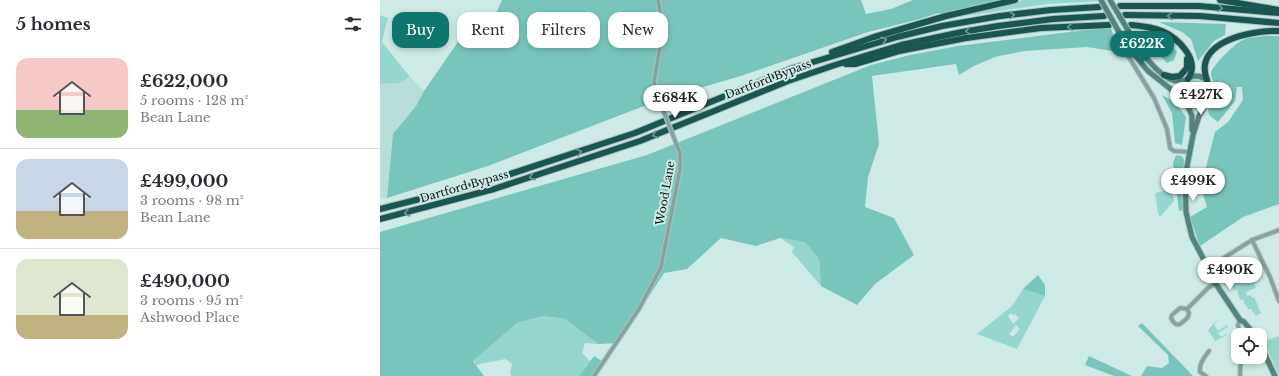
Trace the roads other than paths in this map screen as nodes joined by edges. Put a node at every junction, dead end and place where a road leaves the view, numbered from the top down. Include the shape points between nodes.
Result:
1 (658, 0) edge
2 (1015, 0) edge
3 (1110, 0) edge
4 (1220, 0) edge
5 (1100, 3) edge
6 (1120, 6) dead end
7 (1279, 10) edge
8 (1279, 13) edge
9 (1125, 15) dead end
10 (1104, 16) dead end
11 (1279, 23) edge
12 (1109, 25) dead end
13 (1131, 25) dead end
14 (1279, 31) edge
15 (1120, 53) dead end
16 (1187, 53) junction
17 (835, 65) junction
18 (793, 68) junction
19 (1164, 74) junction
20 (1186, 80) junction
21 (1207, 80) junction
22 (1159, 96) dead end
23 (1154, 98) junction
24 (1209, 100) junction
25 (1185, 102) junction
26 (1193, 135) junction
27 (1189, 152) junction
28 (380, 209) edge
29 (380, 219) edge
30 (1279, 230) edge
31 (1252, 240) junction
32 (1207, 266) junction
33 (1215, 284) junction
34 (1279, 301) edge
35 (1187, 310) junction
36 (1240, 320) junction
37 (1239, 328) edge
38 (1249, 328) edge
39 (1209, 352) dead end
40 (1267, 359) edge
41 (1241, 364) edge
42 (594, 376) edge
43 (1206, 376) edge
44 (1240, 376) edge
45 (1275, 376) edge

1 - 42 street, Wood Lane, bridge via 663,29 654,84 680,154 680,170 661,267 639,309
2 - 18 highway via 880,35
3 - 19 main road, bridge via 1135,42
4 - 7 highway
18 -> 5 highway, Dartford Bypass via 942,26
5 - 25 main road, bridge via 1132,53 1148,71
6 -> 8 highway via 1199,6
11 -> 9 highway via 1200,16
10 -> 17 highway, Dartford Bypass via 1053,19 962,32 900,45
12 -> 17 highway via 1041,28 966,38 855,64
13 - 16 highway via 1165,33 1178,42
14 - 21 highway via 1245,34 1221,44 1206,61
15 - 23 street via 1124,50
16 - 19 highway via 1187,65 1183,74 1175,77
16 - 20 highway via 1191,64 1190,75
17 -> 29 highway, Dartford Bypass via 788,81 640,141 494,189
28 -> 18 highway, Dartford Bypass via 483,183 635,134
19 - 20 main road via 1173,81
20 - 21 main road via 1196,76
20 - 25 main road via 1181,92
21 - 24 main road via 1212,90
22 - 23 street
23 - 27 street via 1167,129 1170,148 1174,151
24 - 25 main road via 1198,106
24 - 26 main road via 1199,116
25 - 26 main road via 1193,118
26 - 27 main road
27 - 32 main road via 1185,179 1186,214 1192,237
30 - 31 street
31 - 32 street via 1212,266
31 - 34 street
32 - 33 main road
33 - 35 street
33 - 36 main road
35 - 35 street via 1188,317 1181,324 1172,321 1172,315 1180,308
36 - 37 street
36 - 38 main road
39 - 43 street via 1200,367
40 - 45 main road
41 - 44 street

